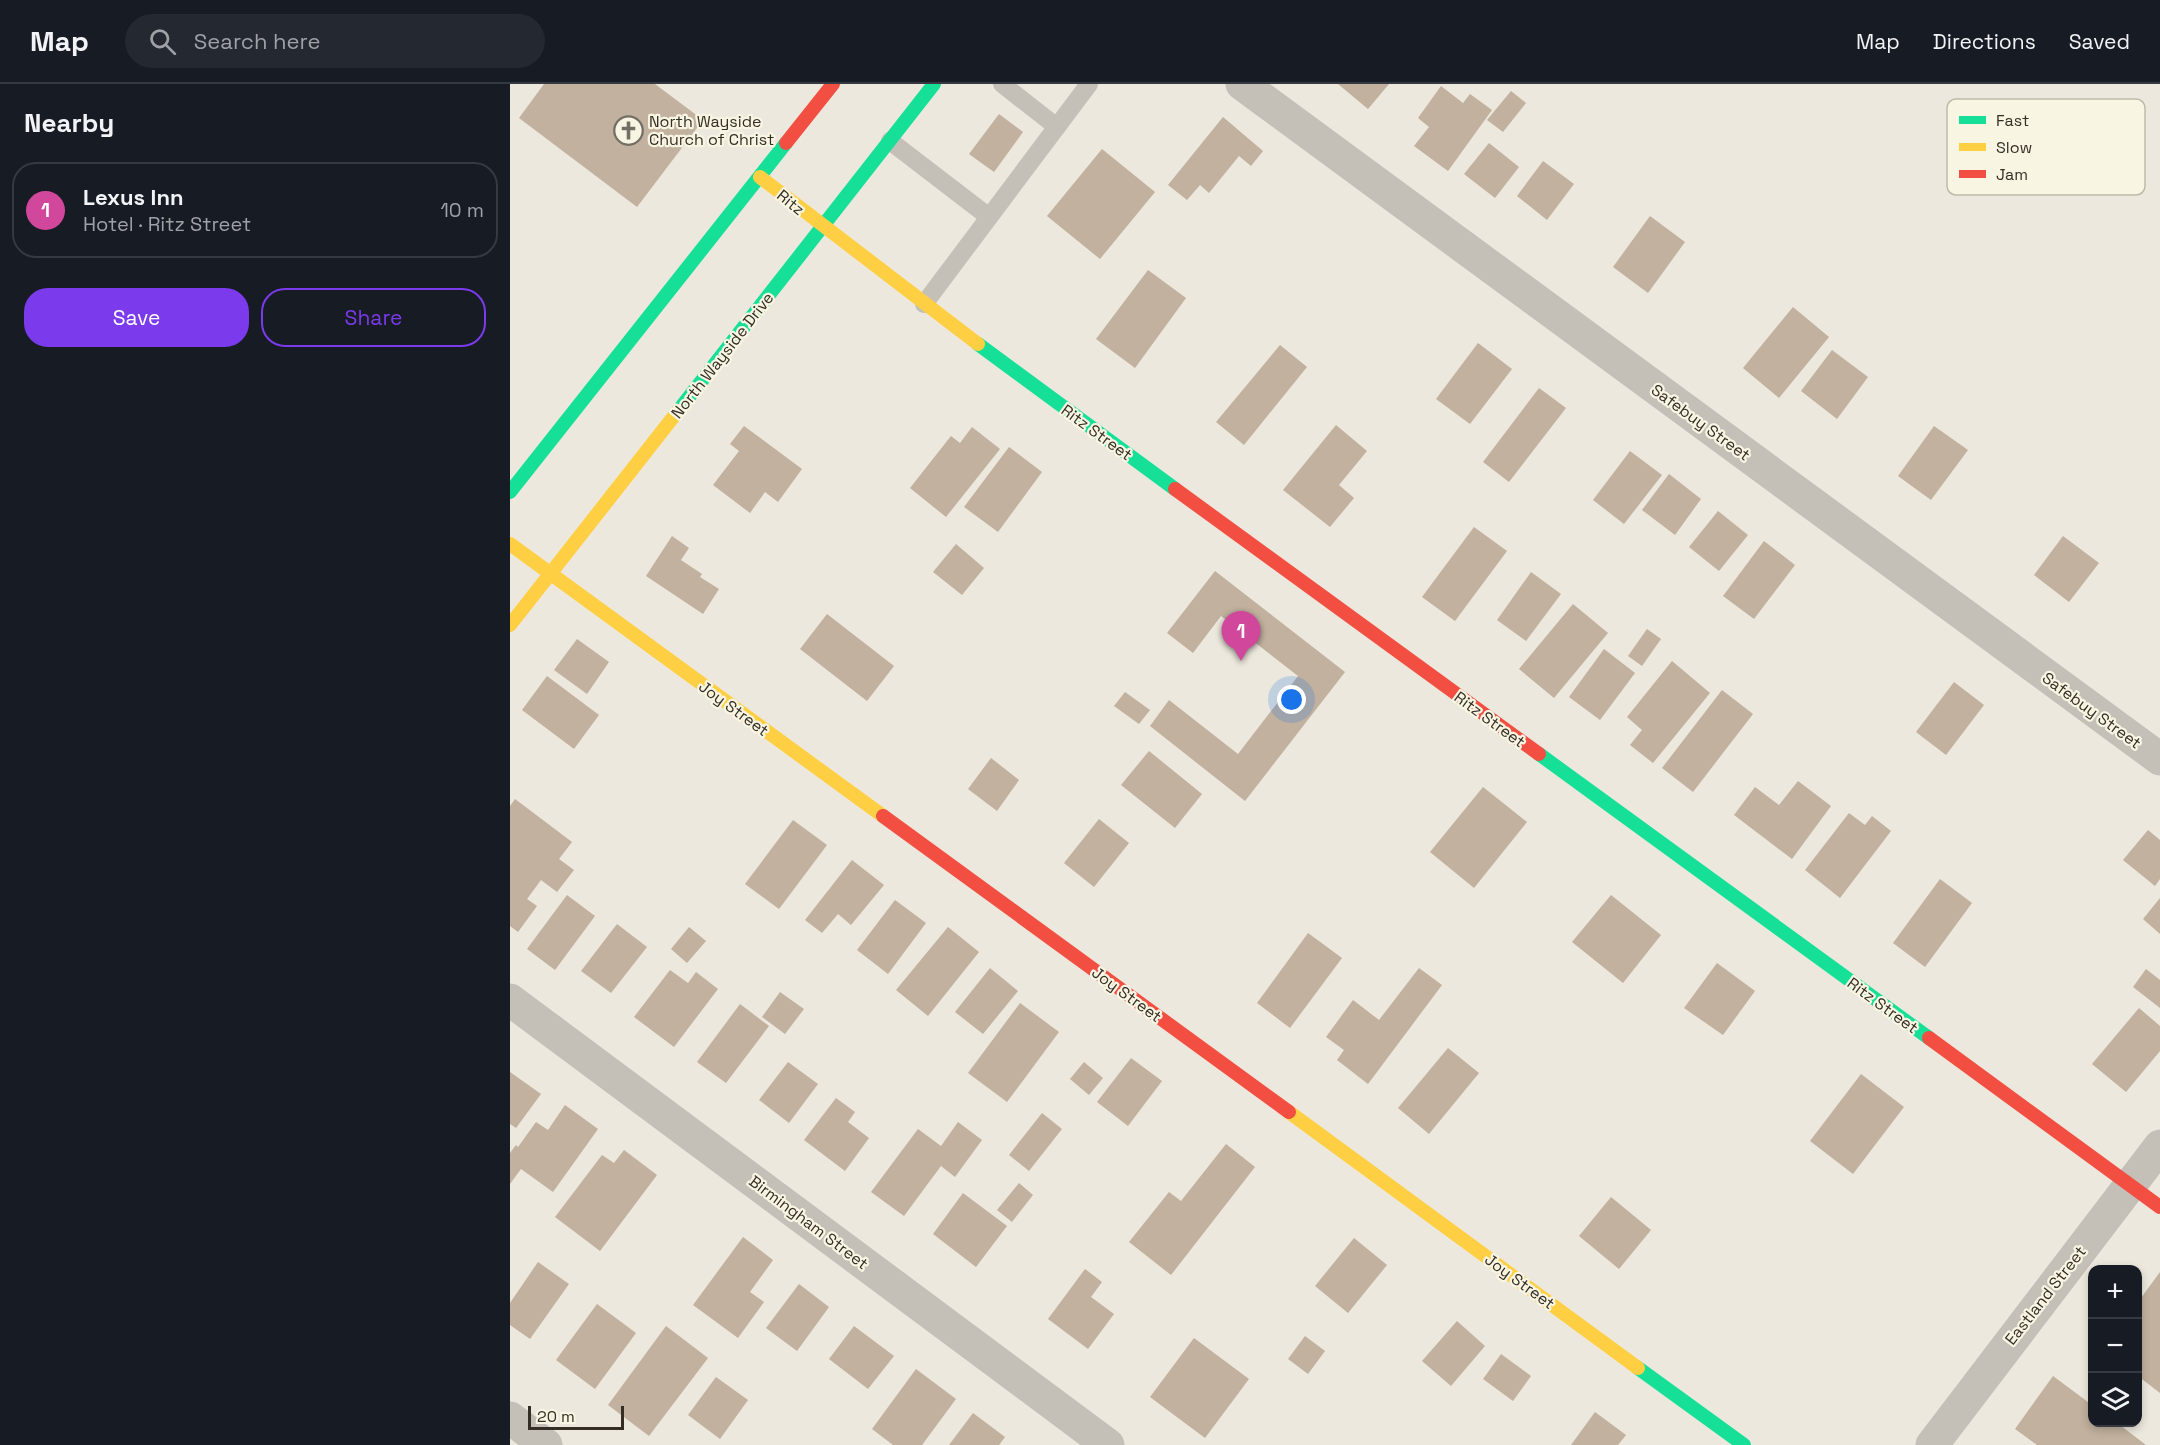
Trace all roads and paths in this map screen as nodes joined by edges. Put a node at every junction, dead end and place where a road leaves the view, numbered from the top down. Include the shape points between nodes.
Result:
1 (833, 84) edge
2 (934, 84) edge
3 (1002, 84) edge
4 (1089, 84) edge
5 (1242, 84) edge
6 (1057, 127) junction
7 (890, 141) junction
8 (760, 177) junction
9 (989, 217) junction
10 (823, 227) junction
11 (924, 303) junction
12 (510, 492) edge
13 (510, 544) edge
14 (550, 573) junction
15 (510, 625) edge
16 (2160, 759) edge
17 (510, 999) edge
18 (2160, 1146) edge
19 (2130, 1185) junction
20 (2160, 1207) edge
21 (510, 1418) edge
22 (546, 1445) edge
23 (1108, 1445) edge
24 (1744, 1445) edge
25 (1932, 1445) edge

1 - 8 street
2 - 7 street, North Wayside Drive
3 - 6 lane
4 - 6 lane
5 - 16 street, Safebuy Street
6 - 9 lane
7 - 9 lane
7 - 10 street, North Wayside Drive
8 - 10 street, Ritz
8 - 12 street
9 - 11 lane
10 - 11 street, Ritz Street
10 - 14 street, North Wayside Drive
11 - 19 street, Ritz Street
13 - 14 street, Joy Street
14 - 15 street, North Wayside Drive
14 - 24 street, Joy Street
17 - 23 street, Birmingham Street
18 - 19 street, Eastland Street
19 - 20 street, Ritz Street
19 - 25 street, Eastland Street
21 - 22 street

